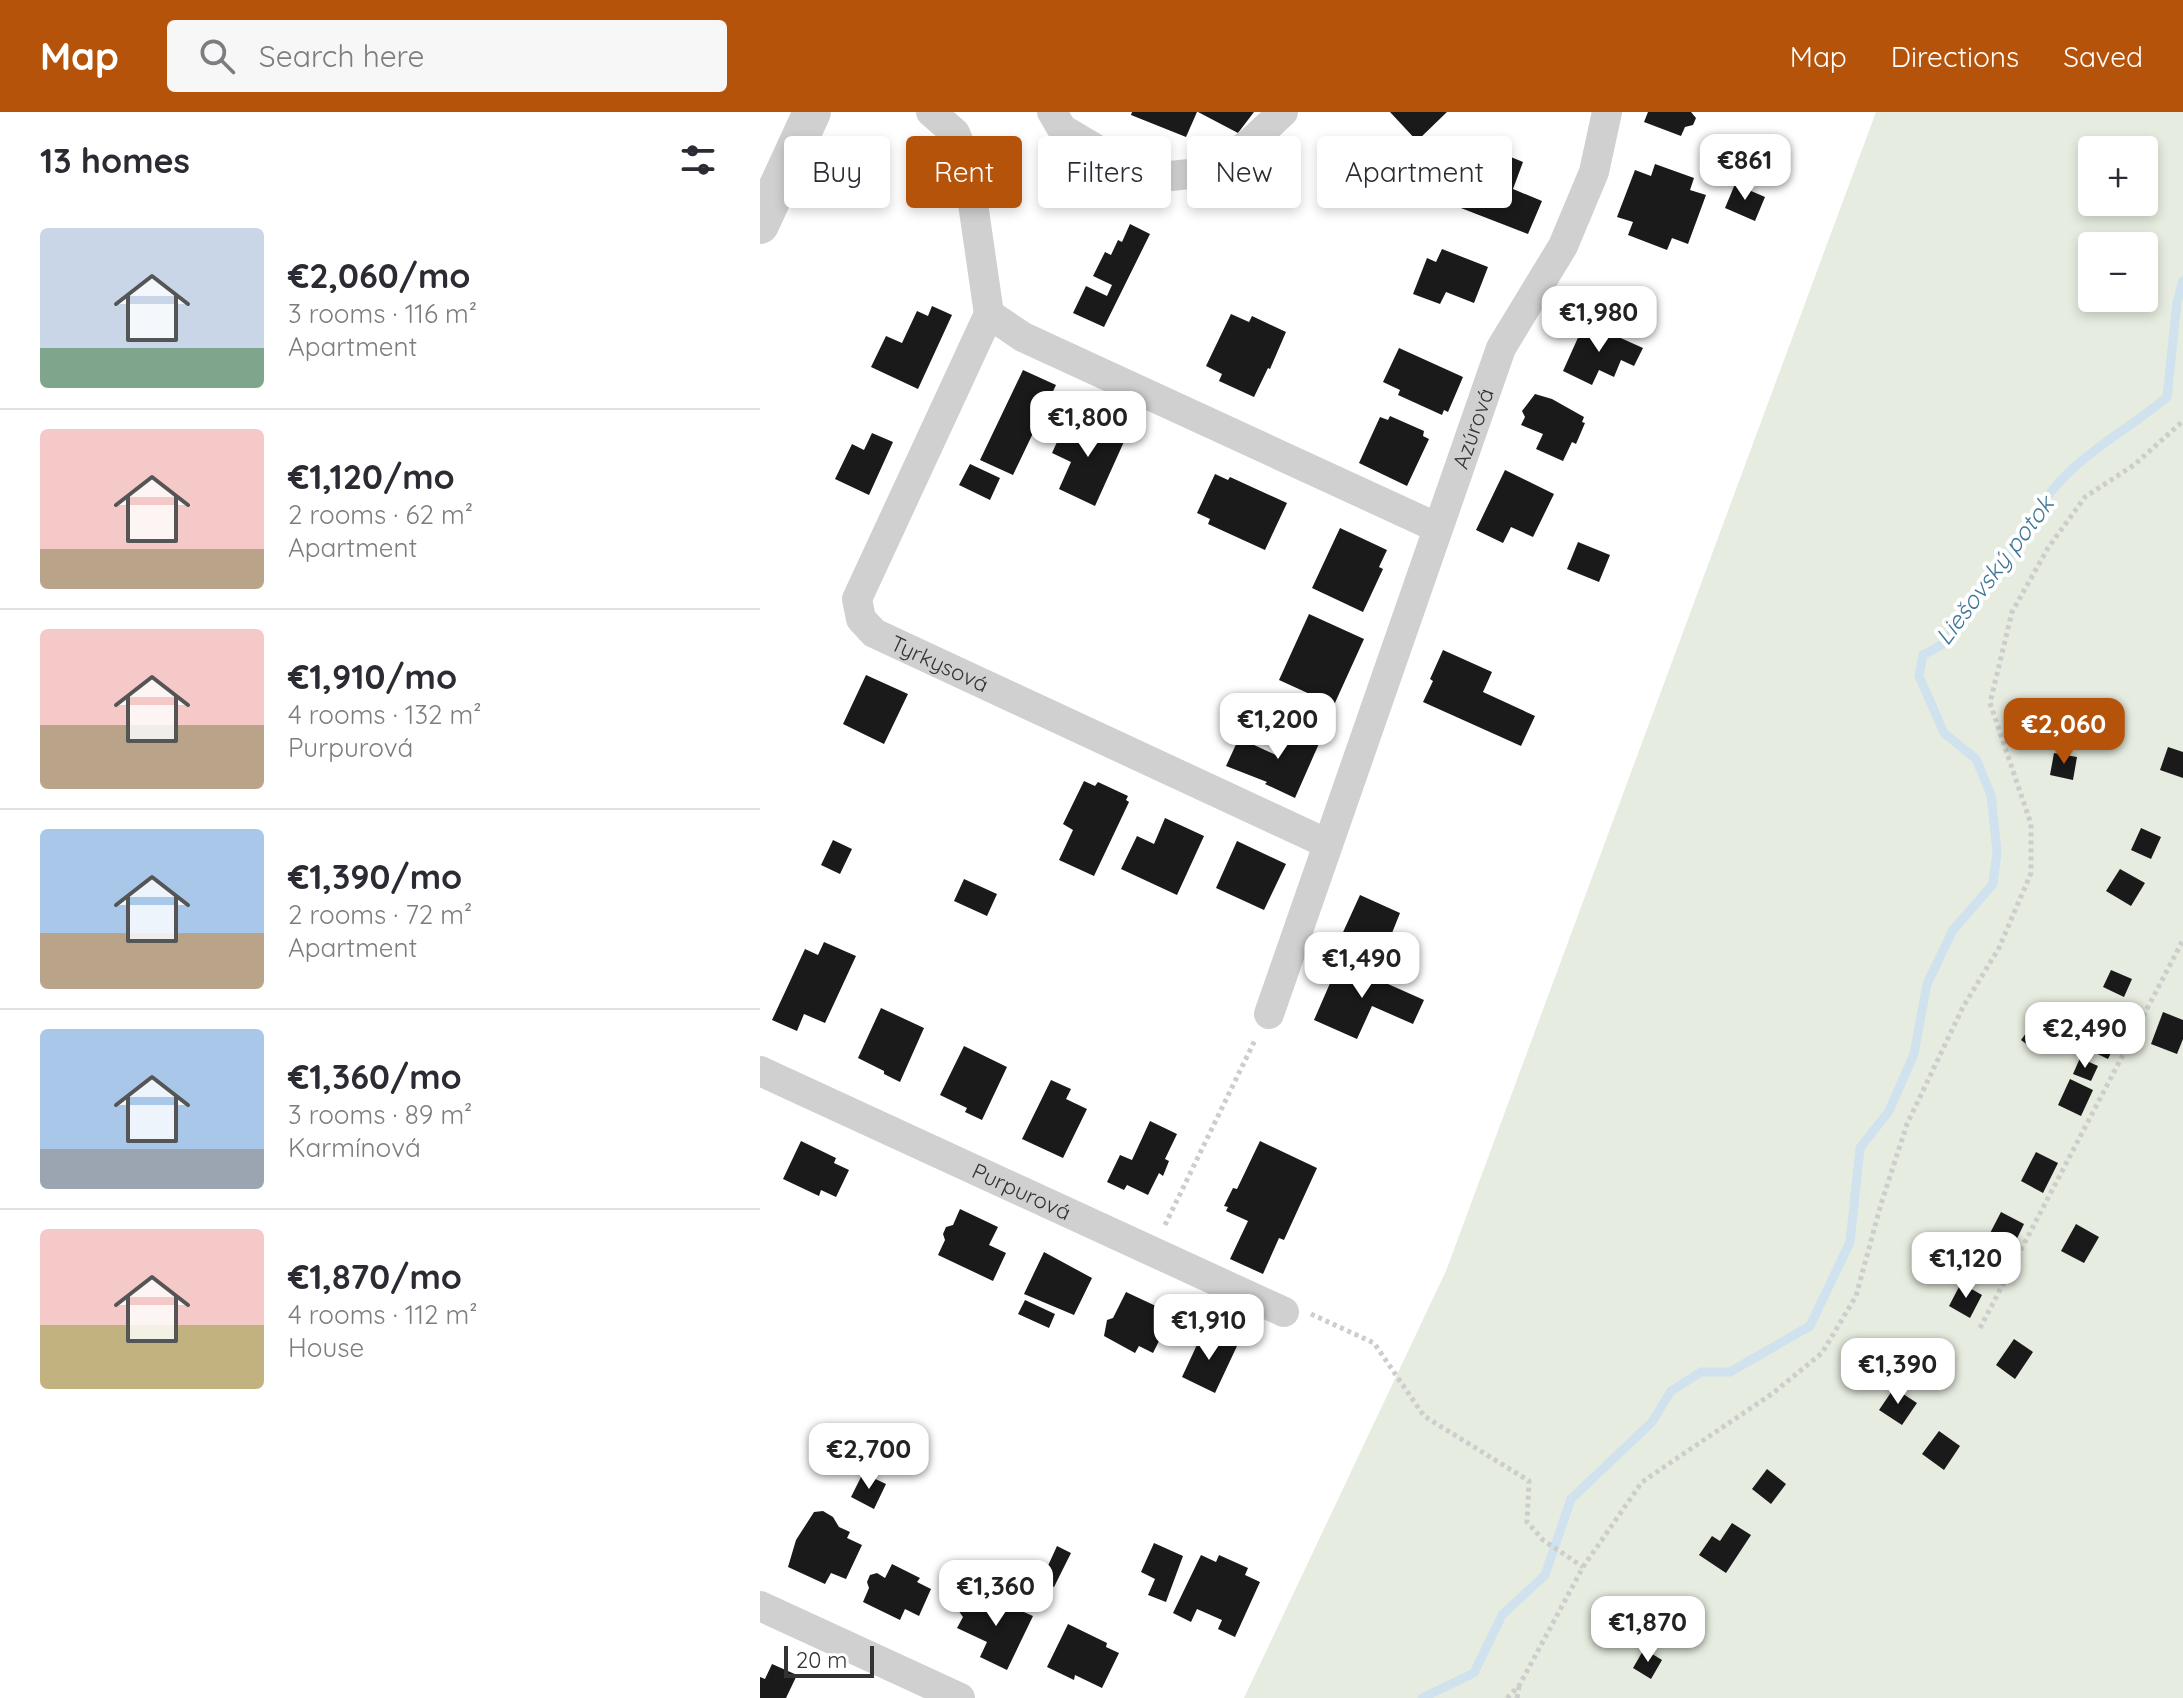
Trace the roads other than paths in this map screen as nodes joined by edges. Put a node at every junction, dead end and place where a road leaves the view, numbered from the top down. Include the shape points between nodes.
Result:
1 (812, 112) edge
2 (931, 112) edge
3 (1052, 112) edge
4 (1283, 112) edge
5 (1607, 112) edge
6 (760, 225) edge
7 (989, 314) junction
8 (1438, 528) junction
9 (1328, 844) junction
10 (1269, 1014) dead end
11 (760, 1071) edge
12 (1284, 1312) road end
13 (760, 1606) edge
14 (960, 1698) edge

1 - 6 street
2 - 7 street via 955,133 967,162
3 - 4 street via 1062,129 1111,158 1171,176 1217,167
5 - 8 street, Azúrová via 1594,172 1563,246 1501,348
7 - 8 street via 1023,337
7 - 9 street, Tyrkysová via 857,599 861,619 874,633
8 - 9 street
9 - 10 street
11 - 12 street, Purpurová
13 - 14 street

